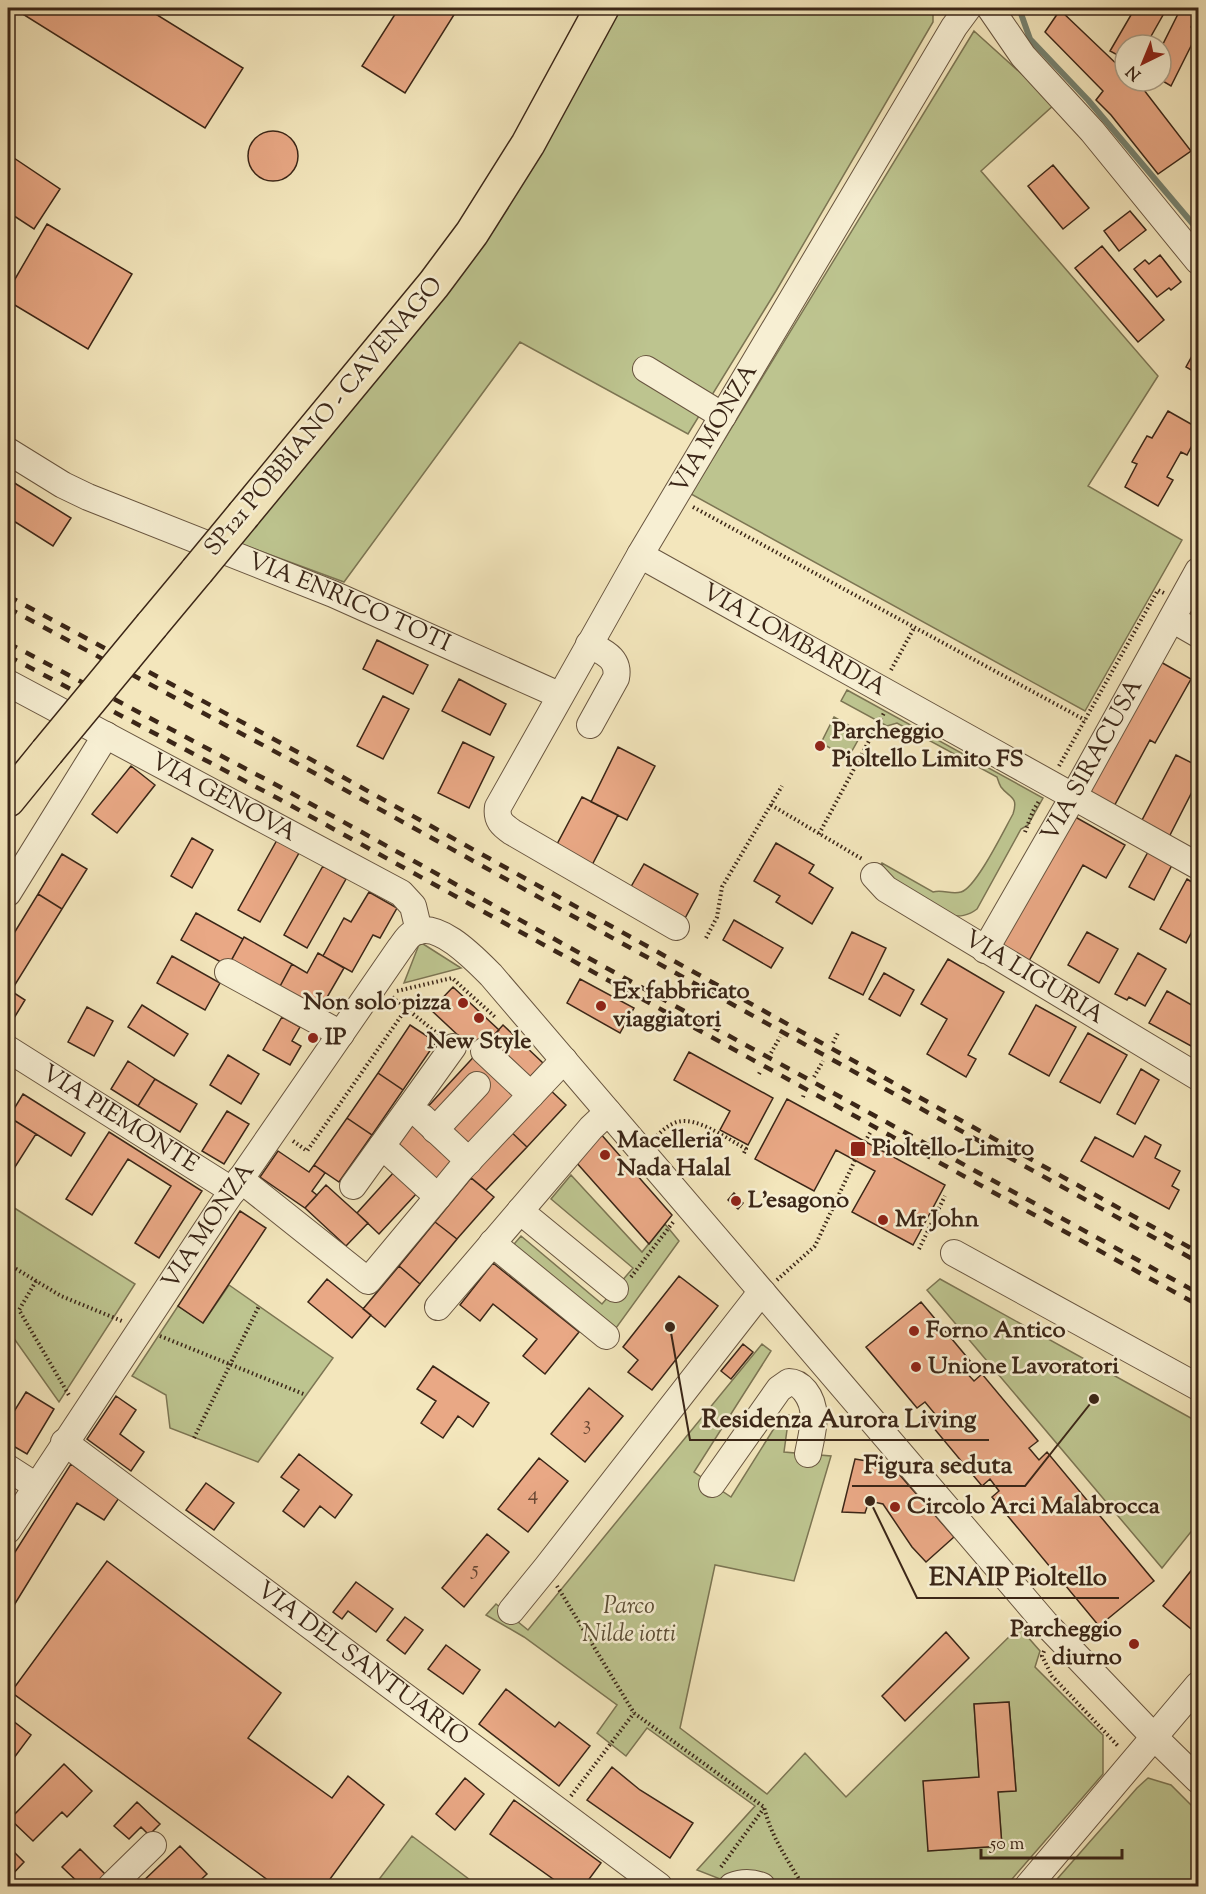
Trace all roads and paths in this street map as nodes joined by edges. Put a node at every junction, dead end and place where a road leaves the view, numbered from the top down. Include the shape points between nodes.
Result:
1 (602, 8) edge
2 (990, 8) edge
3 (958, 14) edge
4 (1198, 261) edge
5 (646, 369) dead end
6 (723, 416) junction
7 (8, 451) edge
8 (692, 507) dead end
9 (640, 555) junction
10 (1198, 571) edge
11 (1158, 590) dead end
12 (1172, 619) junction
13 (914, 628) junction
14 (1198, 634) edge
15 (589, 644) junction
16 (8, 683) edge
17 (895, 683) junction
18 (560, 696) junction
19 (1085, 720) junction
20 (590, 725) dead end
21 (106, 735) junction
22 (1051, 776) junction
23 (782, 786) dead end
24 (1073, 797) junction
25 (8, 800) edge
26 (771, 805) junction
27 (819, 834) junction
28 (1021, 839) dead end
29 (1198, 866) edge
30 (871, 869) joint
31 (8, 893) edge
32 (676, 927) dead end
33 (419, 931) junction
34 (706, 938) dead end
35 (985, 950) junction
36 (228, 972) dead end
37 (406, 1009) junction
38 (495, 1017) dead end
39 (838, 1033) dead end
40 (341, 1034) junction
41 (780, 1037) dead end
42 (832, 1043) dead end
43 (453, 1047) joint
44 (8, 1049) edge
45 (484, 1051) dead end
46 (771, 1053) dead end
47 (564, 1060) junction
48 (823, 1061) dead end
49 (814, 1077) dead end
50 (1198, 1077) edge
51 (477, 1085) dead end
52 (531, 1095) junction
53 (608, 1112) junction
54 (275, 1129) junction
55 (871, 1131) dead end
56 (382, 1146) junction
57 (642, 1151) junction
58 (743, 1155) dead end
59 (465, 1165) junction
60 (237, 1185) junction
61 (353, 1186) dead end
62 (945, 1196) dead end
63 (438, 1197) junction
64 (687, 1204) junction
65 (520, 1211) junction
66 (492, 1243) junction
67 (919, 1249) dead end
68 (954, 1253) dead end
69 (8, 1264) edge
70 (36, 1281) junction
71 (615, 1289) joint
72 (763, 1293) junction
73 (259, 1306) dead end
74 (438, 1307) dead end
75 (140, 1328) junction
76 (606, 1336) dead end
77 (823, 1363) junction
78 (230, 1364) junction
79 (798, 1384) junction
80 (1198, 1387) edge
81 (306, 1395) dead end
82 (81, 1417) junction
83 (194, 1438) dead end
84 (64, 1442) junction
85 (808, 1454) dead end
86 (8, 1468) edge
87 (712, 1484) dead end
88 (36, 1486) junction
89 (8, 1530) edge
90 (546, 1568) junction
91 (511, 1611) dead end
92 (1198, 1684) edge
93 (634, 1713) junction
94 (1154, 1737) junction
95 (1198, 1780) edge
96 (764, 1807) junction
97 (560, 1812) junction
98 (153, 1845) dead end
99 (723, 1881) edge
100 (111, 1887) edge
101 (659, 1887) edge
102 (762, 1887) edge
103 (803, 1887) edge
104 (1028, 1887) edge

1 - 25 main road, SP121 POBBIANO - CAVENAGO, bridge via 528,144 472,233 434,284
2 - 4 street via 1023,56 1092,131
3 - 6 street, VIA MONZA
5 - 6 street
6 - 9 street, VIA MONZA
7 - 18 street, VIA ENRICO TOTI via 88,497 333,594
8 - 13 path
9 - 15 street, VIA MONZA
9 - 17 street, VIA LOMBARDIA
10 - 12 street, VIA SIRACUSA
11 - 19 path
12 - 14 street
12 - 24 street, VIA SIRACUSA
13 - 17 path
13 - 19 path
15 - 18 street, VIA MONZA
15 - 20 street via 613,659 617,671
16 - 21 street, VIA GENOVA
17 - 22 street, VIA LOMBARDIA
17 - 27 path
18 - 32 street, VIA MONZA via 498,807 500,822
19 - 22 path
21 - 31 street
21 - 33 street, VIA GENOVA via 401,893 413,906
22 - 24 street, VIA LOMBARDIA
22 - 28 path
23 - 26 path
24 - 29 street, VIA LOMBARDIA
24 - 35 street, VIA SIRACUSA
26 - 27 path
26 - 34 path via 722,887 717,917
27 - 30 path
30 - 35 street, VIA LIGURIA via 886,889
33 - 40 street, VIA MONZA via 412,933 400,948
33 - 47 street via 441,934 472,956
35 - 50 street, VIA LIGURIA
36 - 40 street
37 - 38 path via 388,994 452,978
37 - 43 path
37 - 54 path via 307,1151
39 - 42 path
40 - 54 street, VIA MONZA
41 - 46 path
43 - 56 street
44 - 60 street, VIA PIEMONTE
45 - 52 street
47 - 52 street
47 - 53 street
48 - 49 path
51 - 59 street via 428,1124
52 - 59 street
53 - 57 street
53 - 65 street
54 - 60 street, VIA MONZA
55 - 72 path via 815,1246
56 - 61 street
56 - 63 street
57 - 58 path via 666,1128 684,1120 746,1149
57 - 64 street
59 - 63 street
60 - 63 street, VIA PIEMONTE via 368,1281
60 - 75 street, VIA MONZA
62 - 67 path
64 - 71 path via 619,1292
64 - 72 street
65 - 66 street
65 - 71 street
66 - 74 street
66 - 76 street
68 - 80 street
69 - 70 path
70 - 75 path via 61,1296
70 - 82 path via 19,1310
72 - 77 street
72 - 90 street
73 - 78 path
75 - 78 path
75 - 82 street, VIA MONZA
77 - 79 street
77 - 94 street via 1046,1624
78 - 81 path
78 - 83 path
79 - 85 street via 814,1410
79 - 87 street via 789,1382 779,1389
82 - 84 street, VIA MONZA
84 - 88 street, VIA MONZA
84 - 97 street, VIA DEL SANTUARIO
86 - 88 street
88 - 89 street, VIA MONZA
90 - 91 street
90 - 93 path
92 - 94 street
93 - 96 path
93 - 97 path
94 - 95 street
94 - 104 street
96 - 99 path
96 - 103 path via 774,1838
97 - 101 street, VIA DEL SANTUARIO
98 - 100 street
99 - 102 street

